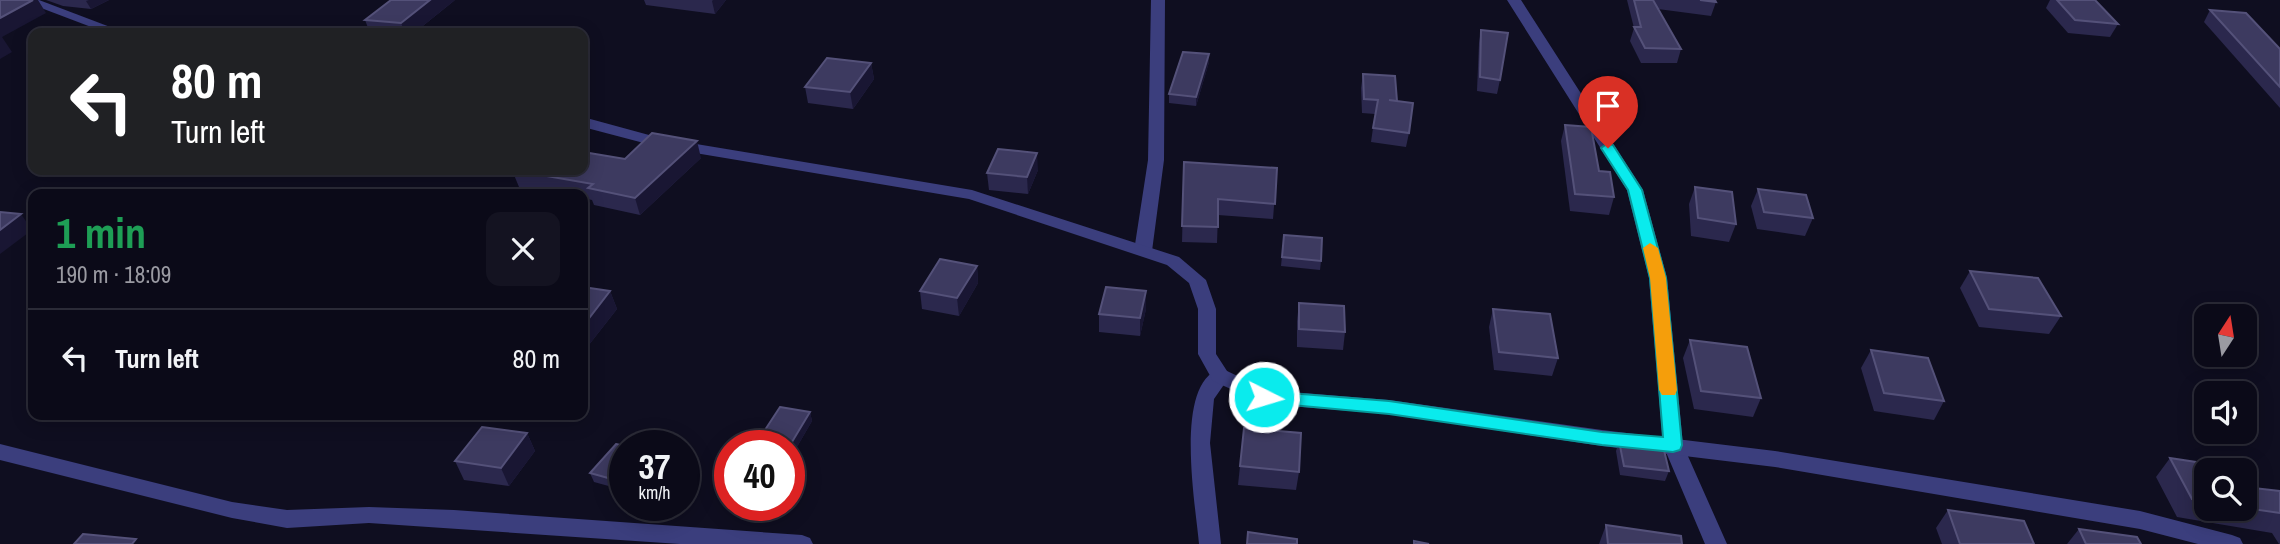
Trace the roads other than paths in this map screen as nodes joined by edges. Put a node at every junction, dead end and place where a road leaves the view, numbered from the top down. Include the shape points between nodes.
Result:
1 (27, 0) edge
2 (1158, 0) edge
3 (1514, 0) edge
4 (105, 28) edge
5 (588, 122) edge
6 (1143, 251) junction
7 (1220, 376) junction
8 (1673, 445) junction
9 (0, 452) edge
10 (802, 544) edge
11 (1210, 544) edge
12 (1716, 544) edge
13 (2232, 544) edge

1 - 4 street
2 - 6 street via 1156,160
3 - 8 street via 1635,190 1658,278
5 - 6 street via 660,142 972,195
6 - 7 street via 1173,261 1197,280 1207,309 1207,354
7 - 8 street via 1264,397 1389,407
7 - 11 street via 1204,398 1200,443
8 - 12 street
8 - 13 street via 2140,520
9 - 10 street via 232,510 287,519 442,518

